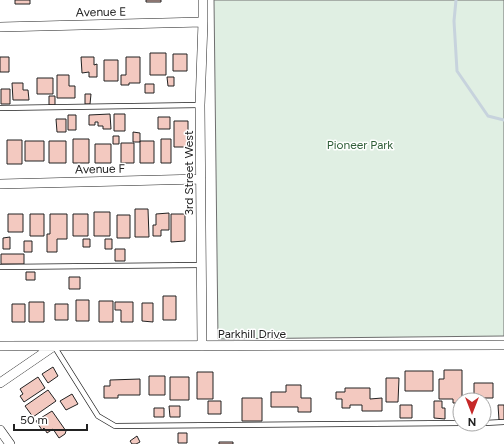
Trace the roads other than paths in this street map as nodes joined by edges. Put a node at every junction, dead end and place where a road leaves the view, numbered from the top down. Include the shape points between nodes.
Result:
1 (203, 0) edge
2 (204, 22) junction
3 (0, 27) edge
4 (200, 105) junction
5 (0, 108) edge
6 (201, 179) junction
7 (0, 184) edge
8 (201, 266) junction
9 (0, 267) edge
10 (504, 345) edge
11 (0, 346) edge
12 (54, 346) junction
13 (202, 346) junction
14 (0, 383) edge
15 (504, 422) edge
16 (452, 423) edge
17 (492, 423) edge
18 (0, 430) edge
19 (10, 444) edge

1 - 2 street, 3rd Street West
2 - 3 street, Avenue E
2 - 4 street, 3rd Street West
4 - 5 lane
4 - 6 street, 3rd Street West
6 - 7 street, Avenue F
6 - 8 street, 3rd Street West
8 - 9 lane
8 - 13 street, 3rd Street West
10 - 13 street, Parkhill Drive
11 - 12 street, Parkhill Drive
12 - 13 street, Parkhill Drive
12 - 14 street
12 - 16 lane via 98,416 115,426
15 - 17 lane
18 - 19 street

